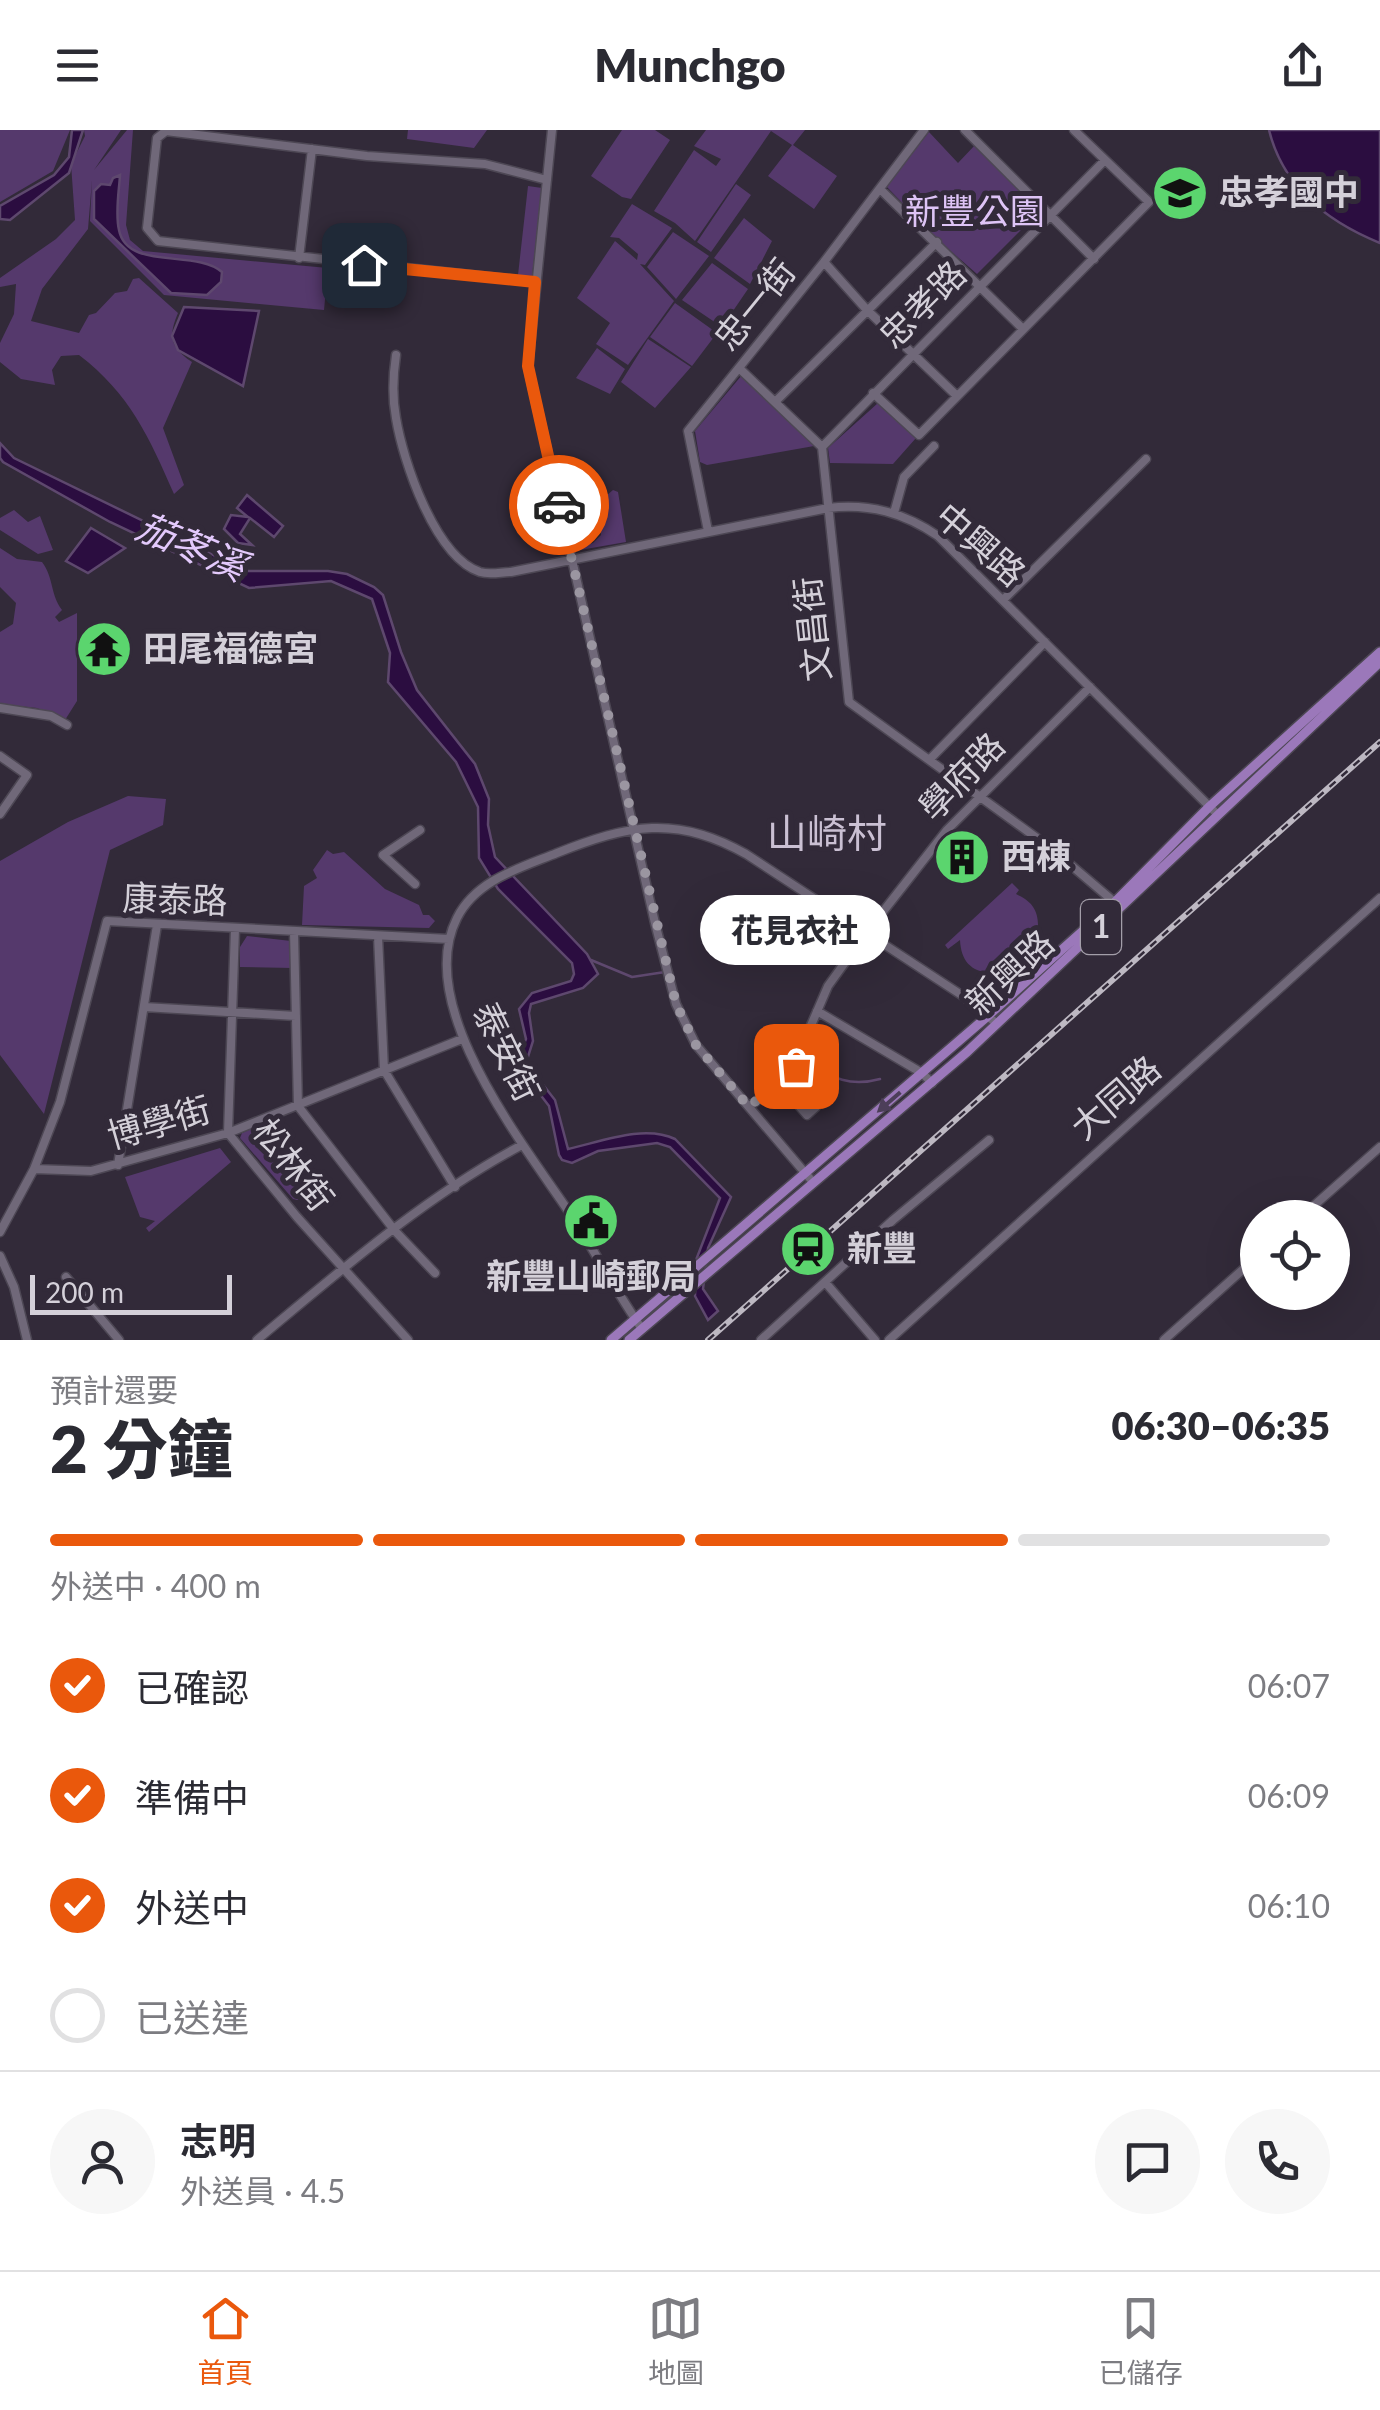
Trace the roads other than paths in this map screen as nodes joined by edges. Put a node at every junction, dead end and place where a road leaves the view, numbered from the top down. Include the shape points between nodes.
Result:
1 (552, 130) edge
2 (924, 130) edge
3 (966, 130) edge
4 (1074, 130) edge
5 (312, 149) junction
6 (1106, 160) junction
7 (548, 180) junction
8 (880, 189) junction
9 (1050, 216) junction
10 (937, 242) junction
11 (298, 258) junction
12 (1094, 259) junction
13 (824, 262) junction
14 (535, 282) junction
15 (980, 288) junction
16 (866, 310) junction
17 (1024, 329) junction
18 (913, 353) junction
19 (396, 354) dead end
20 (739, 368) junction
21 (874, 393) junction
22 (957, 396) junction
23 (775, 402) junction
24 (934, 446) dead end
25 (822, 447) junction
26 (1146, 458) dead end
27 (828, 508) junction
28 (894, 512) junction
29 (708, 532) junction
30 (571, 559) junction
31 (1004, 600) junction
32 (1045, 642) junction
33 (1380, 652) edge
34 (1380, 662) edge
35 (1090, 687) junction
36 (0, 708) edge
37 (67, 725) dead end
38 (0, 756) edge
39 (930, 759) junction
40 (979, 795) junction
41 (1213, 810) junction
42 (0, 814) edge
43 (420, 830) dead end
44 (634, 831) junction
45 (415, 884) dead end
46 (1380, 898) edge
47 (1118, 906) junction
48 (156, 925) junction
49 (235, 930) junction
50 (294, 932) junction
51 (866, 932) junction
52 (378, 936) junction
53 (449, 938) junction
54 (144, 1007) junction
55 (818, 1011) junction
56 (231, 1012) junction
57 (296, 1016) junction
58 (992, 1019) junction
59 (462, 1039) junction
60 (384, 1070) junction
61 (922, 1073) junction
62 (780, 1082) junction
63 (932, 1083) junction
64 (298, 1106) junction
65 (749, 1107) junction
66 (816, 1107) dead end
67 (228, 1133) junction
68 (989, 1140) dead end
69 (522, 1145) junction
70 (1380, 1146) edge
71 (118, 1165) junction
72 (34, 1169) junction
73 (809, 1177) junction
74 (455, 1187) junction
75 (1320, 1200) edge
76 (395, 1231) junction
77 (0, 1232) edge
78 (0, 1256) edge
79 (342, 1268) junction
80 (1240, 1272) edge
81 (435, 1273) dead end
82 (66, 1277) dead end
83 (825, 1282) junction
84 (635, 1319) junction
85 (642, 1328) junction
86 (26, 1340) edge
87 (119, 1340) edge
88 (258, 1340) edge
89 (408, 1340) edge
90 (611, 1340) edge
91 (629, 1340) edge
92 (761, 1340) edge
93 (875, 1340) edge
94 (889, 1340) edge
95 (1164, 1340) edge

1 - 7 street
2 - 8 street, 忠一街
3 - 9 street
4 - 6 street
5 - 7 street via 485,164
5 - 11 street
5 - 11 street via 160,132 147,228 152,238
6 - 9 street, 忠孝路
6 - 12 street via 1150,202
7 - 14 street
8 - 10 street
8 - 13 street, 忠一街
9 - 12 street
9 - 15 street, 忠孝路
10 - 15 street
10 - 16 street
11 - 14 street
12 - 17 street
13 - 16 street
13 - 20 street, 忠一街
14 - 30 street via 528,366
15 - 17 street
15 - 18 street, 忠孝路
16 - 18 street
16 - 23 street
17 - 22 street
18 - 21 street, 忠孝路
18 - 22 street
19 - 30 street, 中興路 via 394,405 401,438 430,516 452,553 484,574
20 - 23 street
20 - 29 street, 忠一街 via 688,431
21 - 22 street via 919,435
21 - 25 street, 忠孝路
23 - 25 street
24 - 28 street via 904,476
25 - 27 street
26 - 31 street
27 - 28 street, 中興路
27 - 29 street, 中興路
27 - 39 street, 文昌街 via 849,702
28 - 31 street, 中興路 via 938,536
29 - 30 street, 中興路
30 - 44 street
31 - 32 street, 中興路
32 - 35 street, 中興路
32 - 39 street
33 - 41 main road, 新興路 / 1
34 - 41 main road, 新興路 / 1 via 1267,772
35 - 40 street, 學府路
35 - 41 street, 中興路
36 - 37 street
38 - 42 street via 27,775
39 - 40 street, 文昌街
40 - 47 street, 文昌街
40 - 51 street, 學府路
41 - 47 main road, 新興路 / 1
43 - 45 street via 383,854
44 - 51 street via 678,827 723,840
44 - 53 street via 591,840 486,886 466,903
44 - 65 street via 685,1028
46 - 94 street, 大同路
47 - 58 main road, 新興路 / 1
48 - 49 street, 康泰路
48 - 54 street
48 - 72 street, 康泰路 via 104,926 60,1102
49 - 50 street, 康泰路
49 - 56 street, 松林街
50 - 52 street, 康泰路
50 - 57 street
51 - 55 street, 學府路
51 - 58 street
52 - 53 street, 康泰路
52 - 60 street
53 - 59 street, 泰安街 via 449,991
54 - 56 street
54 - 71 street
55 - 61 street
55 - 62 street, 學府路 via 796,1066
56 - 57 street
56 - 67 street, 松林街
57 - 64 street
58 - 61 main road, 新興路 / 1
58 - 63 main road, 新興路 / 1
59 - 60 street, 博學街
59 - 69 street, 泰安街
60 - 64 street, 博學街
60 - 74 street
61 - 63 street
61 -> 73 main road, 新興路 / 1
62 - 65 street, 學府路
62 - 66 street via 807,1115
63 - 73 main road, 新興路 / 1
64 - 67 street, 博學街
64 - 76 street
65 - 73 street
67 - 71 street, 博學街
67 - 79 street, 松林街
68 - 83 street
69 - 74 street
69 - 84 street, 泰安街
70 - 75 street
71 - 72 street, 博學街
72 - 77 street, 康泰路
73 - 84 main road, 新興路 / 1
73 - 85 main road, 新興路 / 1
74 - 76 street
76 - 79 street
76 - 81 street
78 - 86 street
79 - 88 street
79 - 89 street, 松林街
80 - 95 street
82 - 87 street
83 - 92 street
83 - 93 street
84 - 85 street, 泰安街
84 - 90 main road, 1
85 - 91 main road, 1

